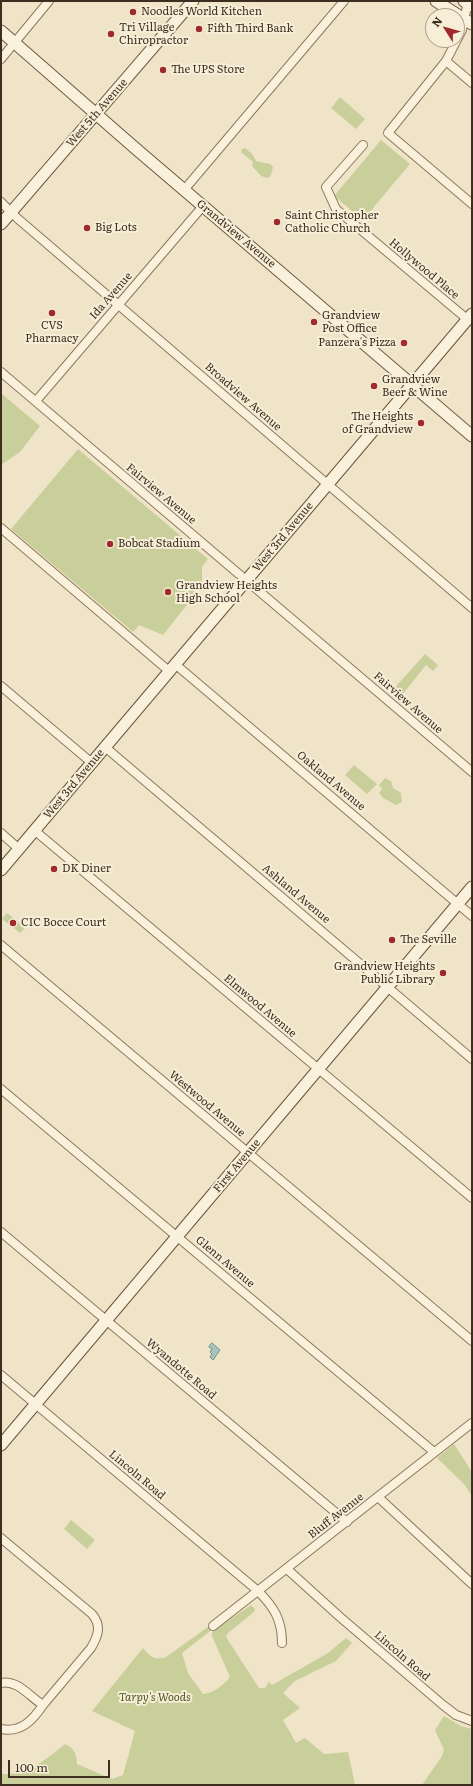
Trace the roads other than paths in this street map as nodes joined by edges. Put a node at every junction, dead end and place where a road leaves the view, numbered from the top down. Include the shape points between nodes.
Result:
1 (49, 1) edge
2 (193, 1) edge
3 (344, 1) edge
4 (436, 1) edge
5 (468, 3) edge
6 (468, 22) edge
7 (1, 31) edge
8 (15, 43) junction
9 (1, 58) edge
10 (446, 61) junction
11 (472, 83) edge
12 (96, 114) junction
13 (363, 145) dead end
14 (184, 190) junction
15 (1, 202) edge
16 (472, 204) edge
17 (203, 206) junction
18 (12, 212) junction
19 (1, 224) edge
20 (118, 304) junction
21 (470, 317) edge
22 (1, 372) edge
23 (412, 385) junction
24 (36, 401) junction
25 (472, 436) edge
26 (327, 484) junction
27 (1, 528) edge
28 (246, 580) junction
29 (472, 608) edge
30 (172, 668) junction
31 (1, 686) edge
32 (105, 747) junction
33 (92, 762) junction
34 (472, 772) edge
35 (34, 830) junction
36 (1, 833) edge
37 (19, 849) junction
38 (1, 870) edge
39 (472, 887) edge
40 (458, 904) junction
41 (472, 916) edge
42 (1, 945) edge
43 (388, 987) junction
44 (472, 1059) edge
45 (318, 1069) junction
46 (1, 1089) edge
47 (248, 1153) junction
48 (472, 1198) edge
49 (1, 1232) edge
50 (176, 1236) junction
51 (106, 1320) junction
52 (472, 1341) edge
53 (1, 1375) edge
54 (36, 1404) junction
55 (472, 1423) edge
56 (1, 1445) edge
57 (434, 1452) junction
58 (378, 1497) junction
59 (347, 1522) junction
60 (1, 1538) edge
61 (287, 1568) junction
62 (472, 1584) edge
63 (258, 1591) junction
64 (213, 1626) dead end
65 (282, 1643) dead end
66 (1, 1683) edge
67 (43, 1705) junction
68 (472, 1721) edge
69 (1, 1729) edge

1 - 8 street
2 - 12 street, West 5th Avenue
3 - 14 street
4 - 6 street
5 - 6 street
6 - 10 street
7 - 8 street, Grandview Avenue
8 - 9 street
8 - 12 street, Grandview Avenue
10 - 11 street
10 - 16 street via 388,133
12 - 14 street, Grandview Avenue
12 - 18 street, West 5th Avenue
13 - 21 street, Hollywood Place via 326,187 336,209
14 - 17 street, Grandview Avenue
15 - 18 street, Broadview Avenue
17 - 20 street, Ida Avenue
17 - 23 street, Grandview Avenue
18 - 19 street, West 5th Avenue
18 - 20 street, Broadview Avenue
20 - 24 street, Ida Avenue
20 - 26 street, Broadview Avenue
21 - 23 street, West 3rd Avenue
22 - 24 street, Fairview Avenue
23 - 25 street, Grandview Avenue
23 - 26 street, West 3rd Avenue
24 - 28 street, Fairview Avenue
26 - 28 street, West 3rd Avenue
26 - 29 street, Broadview Avenue
27 - 30 street, Oakland Avenue
28 - 30 street, West 3rd Avenue
28 - 34 street, Fairview Avenue
30 - 32 street, West 3rd Avenue
30 - 40 street, Oakland Avenue
31 - 33 street
32 - 33 street, West 3rd Avenue
32 - 43 street, Ashland Avenue
33 - 35 street, West 3rd Avenue
35 - 37 street, West 3rd Avenue
35 - 45 street, Elmwood Avenue
36 - 37 street
37 - 38 street, West 3rd Avenue
39 - 40 street, First Avenue
40 - 41 street, Oakland Avenue
40 - 43 street, First Avenue
42 - 47 street, Westwood Avenue
43 - 44 street, Ashland Avenue
43 - 45 street, First Avenue
45 - 47 street, First Avenue
45 - 48 street, Elmwood Avenue
46 - 50 street, Glenn Avenue
47 - 50 street, First Avenue
47 - 52 street, Westwood Avenue
49 - 51 street, Wyandotte Road
50 - 51 street, First Avenue
50 - 57 street, Glenn Avenue
51 - 54 street, First Avenue
51 - 59 street, Wyandotte Road
53 - 54 street, Lincoln Road
54 - 56 street, First Avenue
54 - 63 street, Lincoln Road
55 - 57 street, Bluff Avenue
57 - 58 street, Bluff Avenue
58 - 59 street, Bluff Avenue
58 - 62 street
59 - 61 street, Bluff Avenue
60 - 67 street via 92,1614 98,1624 97,1638 91,1648
61 - 63 street, Bluff Avenue
61 - 68 street, Lincoln Road via 447,1709
63 - 64 street, Bluff Avenue
63 - 65 street, Lincoln Road via 272,1606 277,1616
66 - 67 street via 16,1684
67 - 69 street via 34,1719 27,1724

